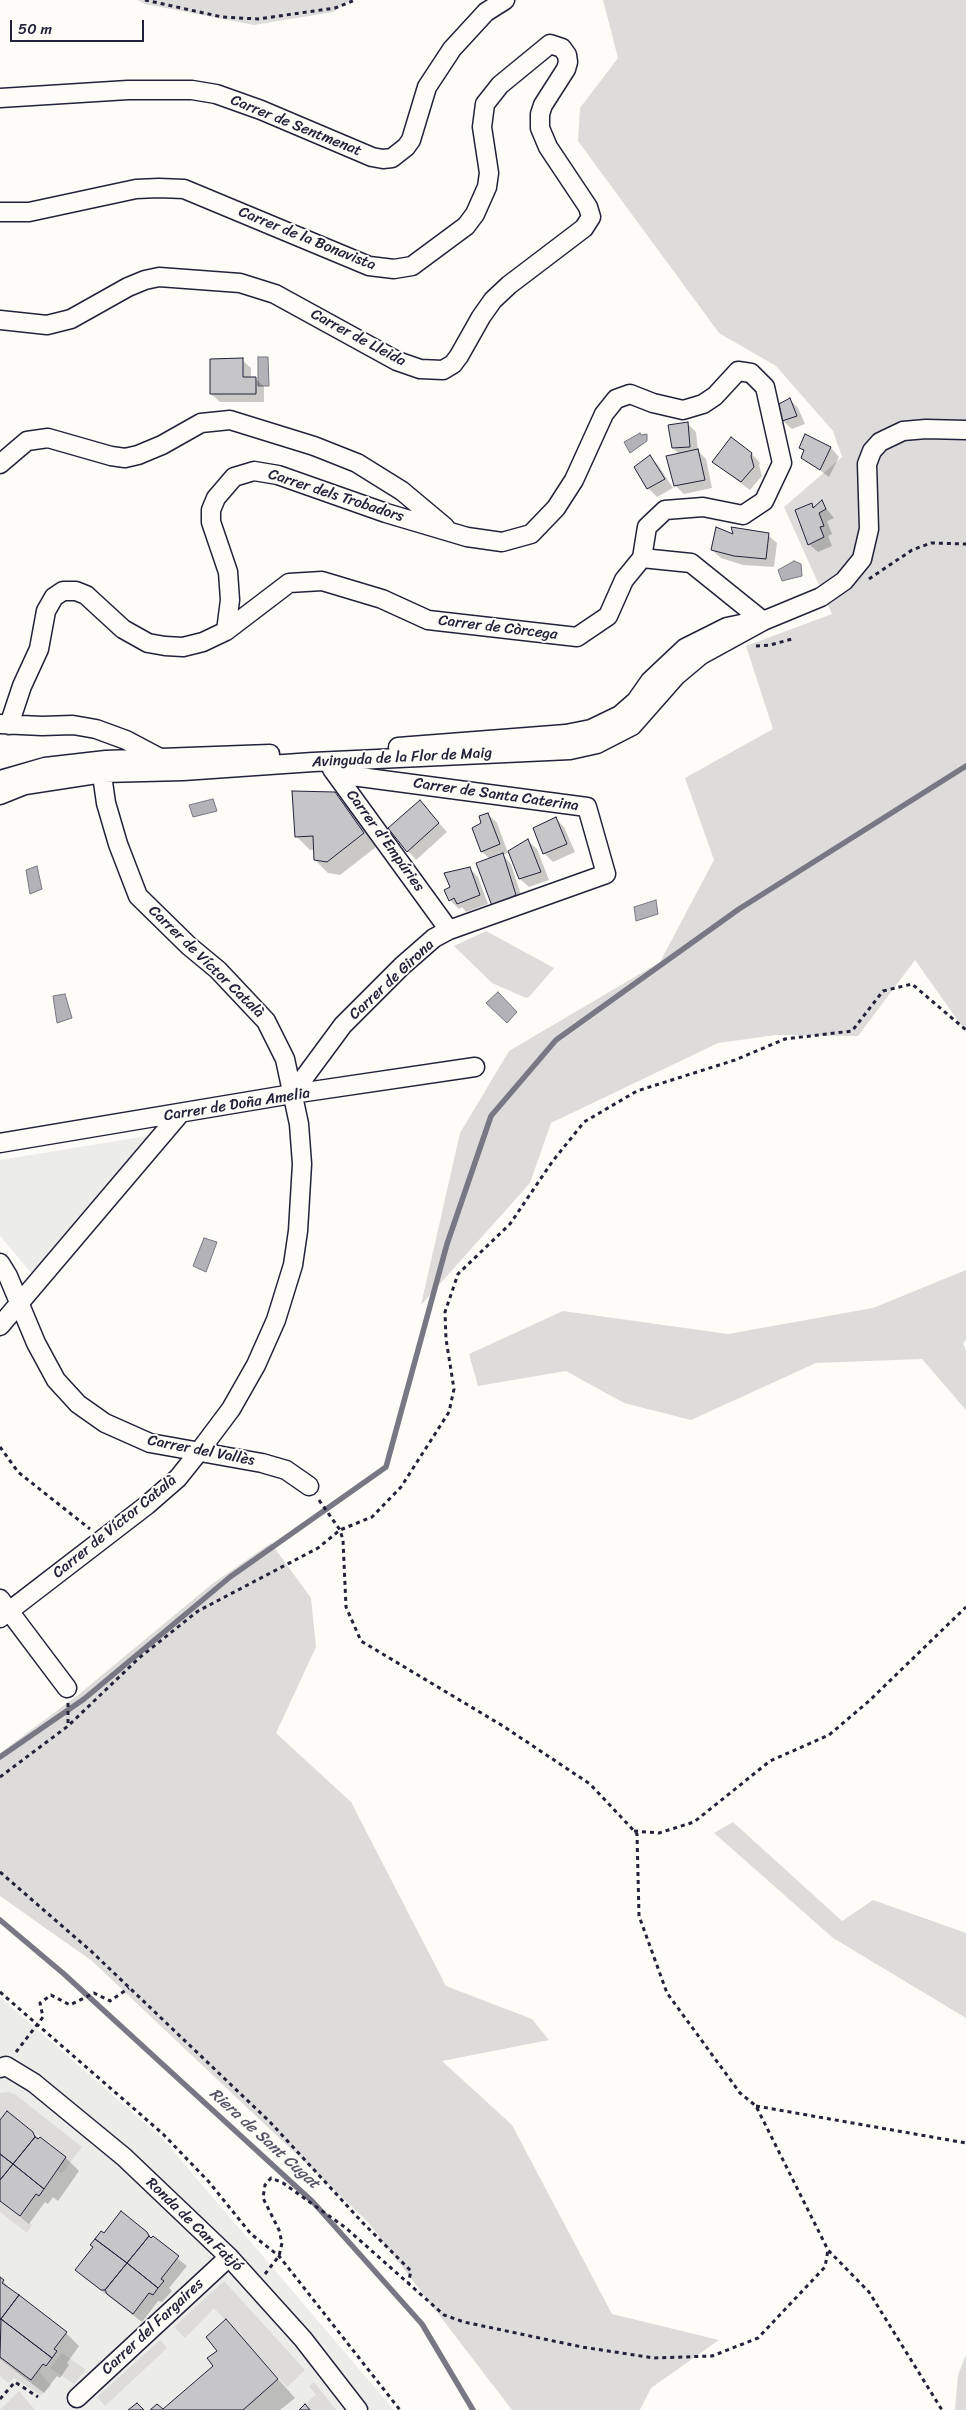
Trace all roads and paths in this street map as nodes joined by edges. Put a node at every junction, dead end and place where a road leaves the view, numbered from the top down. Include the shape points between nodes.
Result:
1 (145, 0) edge
2 (355, 0) edge
3 (505, 0) edge
4 (562, 48) joint
5 (0, 98) edge
6 (0, 212) edge
7 (0, 320) edge
8 (966, 430) edge
9 (0, 464) edge
10 (451, 532) junction
11 (966, 544) edge
12 (642, 558) junction
13 (844, 581) junction
14 (764, 621) junction
15 (226, 631) junction
16 (792, 639) dead end
17 (748, 646) dead end
18 (4, 725) edge
19 (160, 758) junction
20 (328, 763) junction
21 (104, 766) junction
22 (183, 771) junction
23 (0, 780) edge
24 (0, 795) edge
25 (606, 874) joint
26 (449, 930) junction
27 (966, 1030) edge
28 (475, 1067) dead end
29 (292, 1094) junction
30 (179, 1115) junction
31 (0, 1143) edge
32 (0, 1263) edge
33 (19, 1305) junction
34 (0, 1326) edge
35 (0, 1447) edge
36 (198, 1453) junction
37 (309, 1486) joint
38 (340, 1530) junction
39 (102, 1539) junction
40 (966, 1606) edge
41 (3, 1609) edge
42 (67, 1688) dead end
43 (0, 1777) edge
44 (633, 1831) junction
45 (0, 1872) edge
46 (129, 1988) junction
47 (0, 1992) edge
48 (38, 2024) junction
49 (3, 2067) edge
50 (756, 2106) junction
51 (966, 2143) edge
52 (828, 2250) junction
53 (279, 2256) junction
54 (229, 2257) junction
55 (408, 2284) junction
56 (257, 2287) junction
57 (38, 2397) dead end
58 (77, 2398) dead end
59 (0, 2399) edge
60 (358, 2410) edge
61 (400, 2410) edge
62 (942, 2410) edge

1 - 2 path via 222,17 258,19 335,8
3 - 5 street, Carrer de Sentmenat via 486,12 452,49 427,88 411,140 392,158 372,157 261,110 216,94 192,90 128,90
4 - 6 street, Carrer de la Bonavista via 550,44 543,48 500,84 485,104 482,127 489,173 483,199 466,226 412,266 394,269 369,266 184,189 136,189 29,212
4 - 7 street, Carrer de Lleida via 567,55 566,69 543,105 540,128 548,147 588,207 591,217 584,228 493,300 459,356 443,370 420,369 398,361 275,294 240,283 152,278 128,287 71,319 47,325
8 - 13 street, Avinguda de la Flor de Maig via 903,431 880,442 872,451 867,464 869,529 862,559
9 - 10 street via 27,441 48,438 125,458 162,445 201,424 230,420 357,463 402,491
10 - 12 street via 502,542 531,534 556,508 574,480 604,414 616,399 630,394 683,410 703,404 715,396 738,371 751,373 765,387 782,463 764,501 743,515 704,507 665,510 648,527
10 - 15 street, Carrer dels Trobadors via 278,475 254,471 234,478 220,492 211,510 211,522 228,572 230,600
11 - 13 path via 931,543 912,550 861,584
12 - 14 street via 691,563
12 - 15 street, Carrer de Còrcega via 624,580 608,616 576,637 428,620 382,599 322,581 289,584
13 - 14 street, Avinguda de la Flor de Maig via 821,597
14 - 20 street, Avinguda de la Flor de Maig via 689,664 632,726 598,744 570,750
15 - 18 street, Carrer de Còrcega via 183,647 148,643 123,629 86,595 76,590 63,591 54,597 46,611 39,649
16 - 17 path
18 - 19 street via 96,728
19 - 20 street, Avinguda de la Flor de Maig
19 - 21 street, Avinguda de la Flor de Maig
19 - 22 street
20 - 22 street, Avinguda de la Flor de Maig
20 - 25 street, Carrer de Santa Caterina via 587,808
20 - 26 street, Carrer d'Empúries
21 - 22 street, Avinguda de la Flor de Maig
21 - 23 street, Avinguda de la Flor de Maig via 45,767
21 - 24 street, Avinguda de la Flor de Maig via 25,785
21 - 29 street, Carrer de Víctor Català via 106,803 138,896 218,970 266,1021 285,1059
25 - 26 street, Carrer de Girona
26 - 29 street, Carrer de Girona via 434,938 402,966 343,1025
27 - 38 path via 912,984 883,991 852,1031 785,1040 735,1060 636,1091 584,1122 510,1224 458,1274 444,1312 454,1388 449,1412 400,1487 372,1517
28 - 29 street, Carrer de Doña Amelia
29 - 30 street, Carrer de Doña Amelia
29 - 36 street, Carrer de Víctor Català via 299,1124 302,1164 293,1265 276,1320 256,1365 231,1409
30 - 31 street, Carrer de Doña Amelia
30 - 33 street
32 - 33 street, Carrer del Vallès
33 - 34 street
33 - 36 street, Carrer del Vallès via 56,1380 78,1404 105,1423 150,1443
35 - 39 path via 18,1472
36 - 37 street, Carrer del Vallès via 286,1470
36 - 39 street, Carrer de Víctor Català via 178,1478
37 - 38 path
38 - 43 path via 318,1548 198,1611 139,1658 68,1726
38 - 44 path via 346,1606 361,1641 504,1726 590,1784
39 - 41 street, Carrer de Víctor Català
40 - 44 path via 869,1701 829,1735 770,1761 694,1822 659,1833
41 - 42 street
44 - 50 path via 637,1834 639,1916 667,1993 740,2093
45 - 46 path
46 - 48 path via 110,2001 94,1993 70,2004 51,1995 40,2003 43,2017
46 - 55 path via 270,2122 411,2271
47 - 48 path
48 - 49 path
48 - 53 path via 163,2134 209,2182 251,2234
49 - 54 street, Ronda de Can Fatjó via 34,2083 124,2157
50 - 51 path
50 - 52 path
52 - 55 path via 825,2267 758,2338 712,2356 654,2358 582,2347 464,2322 444,2316
52 - 62 path via 869,2292
53 - 55 path via 280,2230 263,2198 265,2185 271,2178 346,2228
53 - 56 path
53 - 61 path
54 - 56 street, Ronda de Can Fatjó
54 - 58 street, Carrer del Fargaires
56 - 60 street, Ronda de Can Fatjó via 303,2339
57 - 59 path via 15,2382

